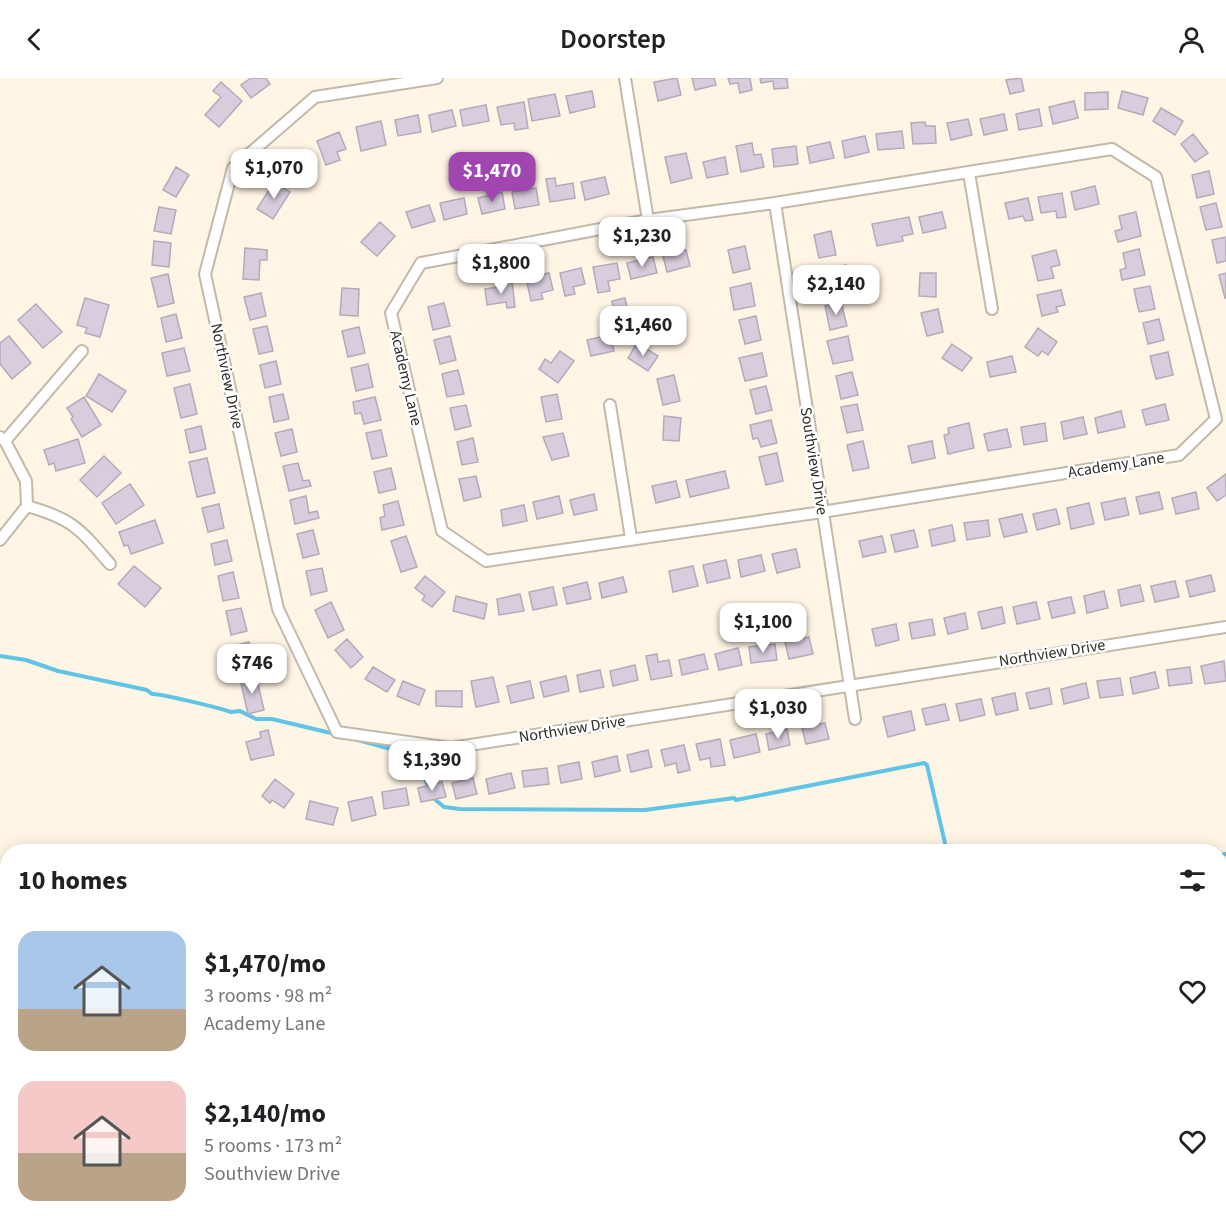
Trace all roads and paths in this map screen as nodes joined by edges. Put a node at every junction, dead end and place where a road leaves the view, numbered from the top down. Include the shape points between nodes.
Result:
1 (438, 78) edge
2 (625, 78) edge
3 (969, 173) junction
4 (775, 203) junction
5 (648, 220) junction
6 (992, 309) dead end
7 (82, 351) dead end
8 (610, 405) dead end
9 (3, 439) edge
10 (27, 506) junction
11 (822, 512) junction
12 (631, 538) junction
13 (0, 540) edge
14 (110, 564) dead end
15 (1226, 627) edge
16 (849, 684) junction
17 (855, 719) dead end

1 - 16 street, Northview Drive via 315,98 233,168 205,274 278,609 337,732 452,748
2 - 5 street
3 - 4 street, Academy Lane
3 - 6 street
3 - 11 street, Academy Lane via 1112,149 1156,177 1216,419 1179,455
4 - 5 street, Academy Lane
4 - 11 street, Southview Drive
5 - 12 street, Academy Lane via 421,263 391,313 441,531 486,561
7 - 9 street
8 - 12 street
9 - 10 street via 26,481
10 - 13 street
10 - 14 street via 61,516 85,534
11 - 12 street, Academy Lane
11 - 16 street, Southview Drive
15 - 16 street, Northview Drive
16 - 17 street, Southview Drive

